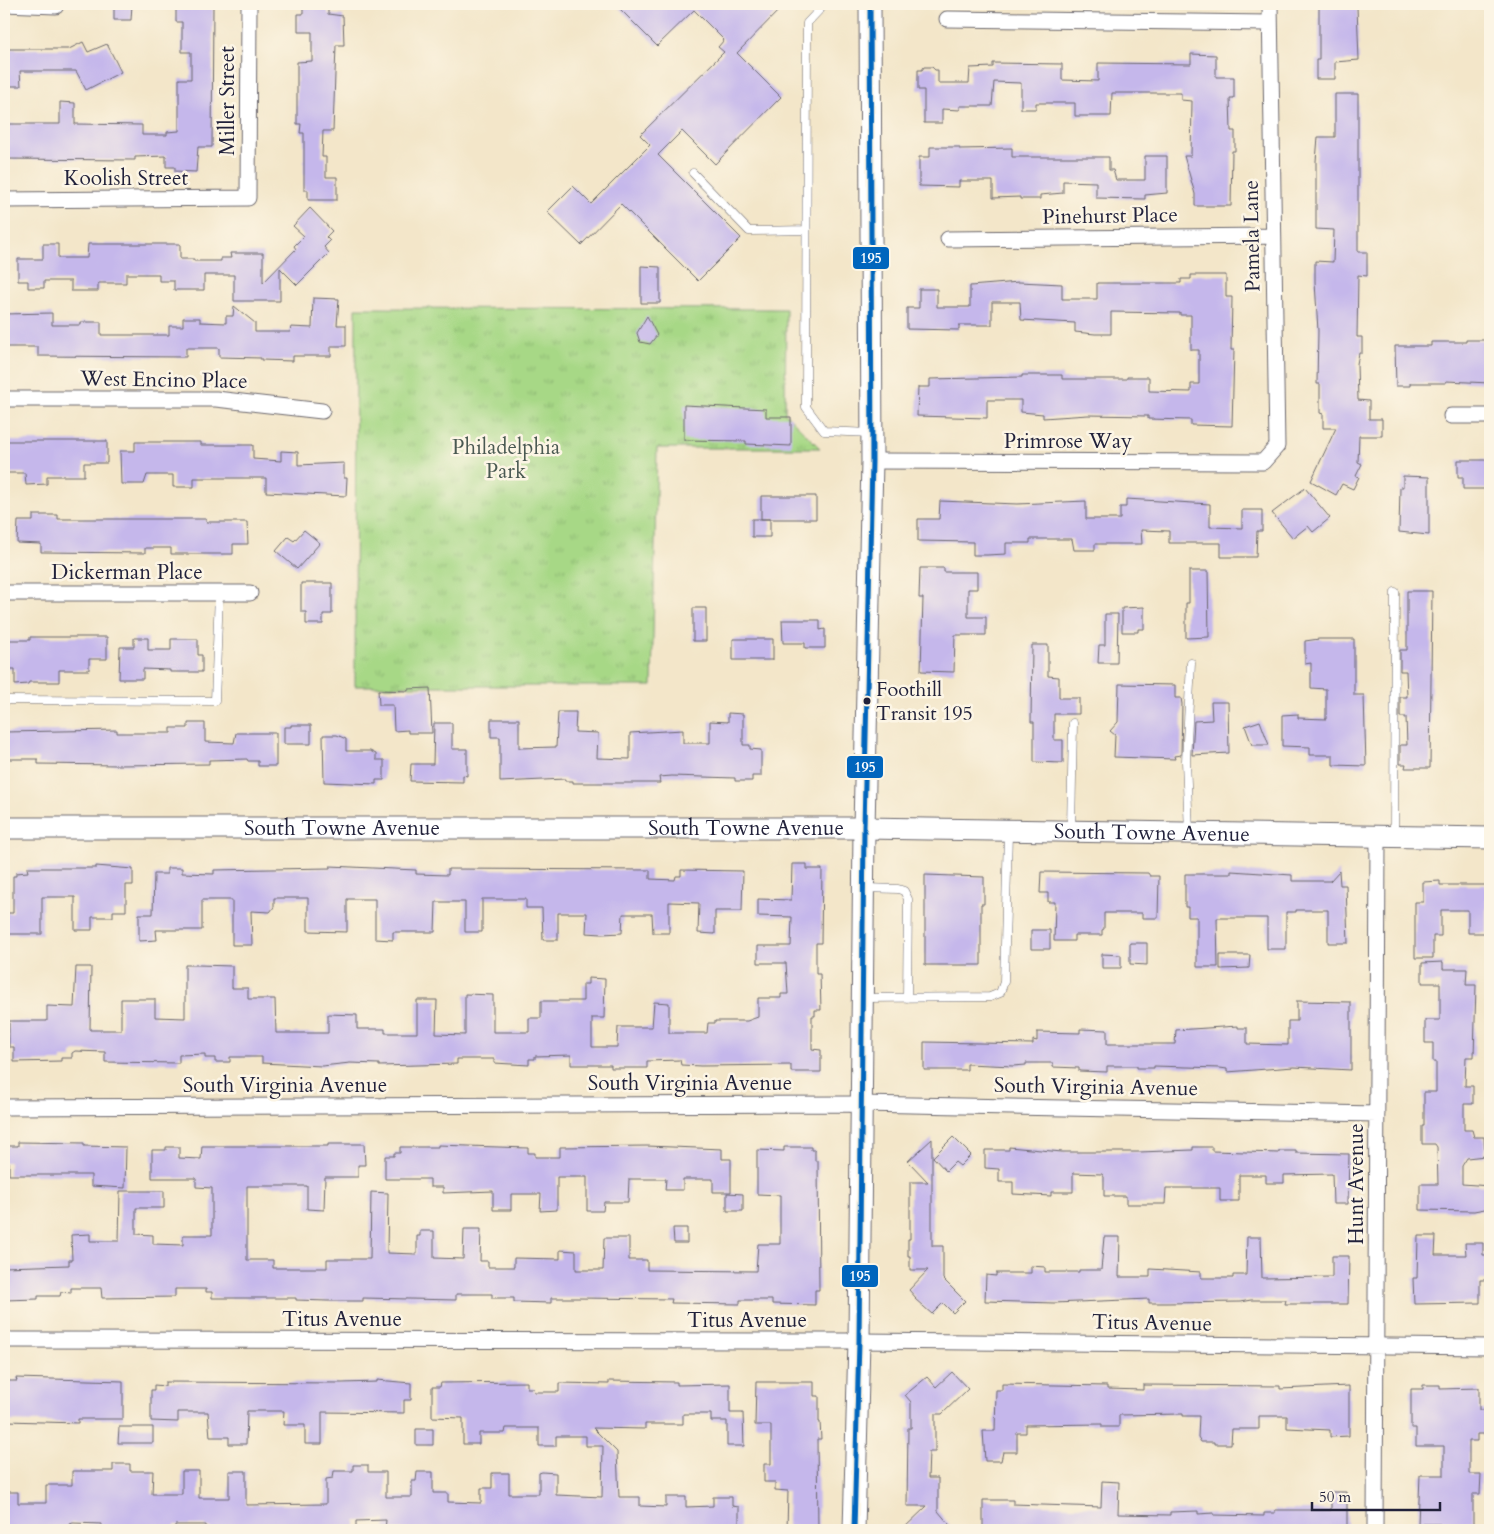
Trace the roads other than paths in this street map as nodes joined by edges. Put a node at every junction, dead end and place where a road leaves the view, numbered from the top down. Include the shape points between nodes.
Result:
1 (4, 4) edge
2 (249, 4) edge
3 (825, 4) edge
4 (870, 4) edge
5 (1270, 4) edge
6 (56, 6) dead end
7 (947, 19) dead end
8 (1269, 23) junction
9 (693, 173) dead end
10 (248, 198) joint
11 (4, 200) edge
12 (806, 230) junction
13 (1273, 236) junction
14 (948, 239) dead end
15 (4, 399) edge
16 (322, 411) dead end
17 (1451, 416) dead end
18 (1490, 416) edge
19 (871, 433) junction
20 (872, 461) junction
21 (1264, 462) joint
22 (1395, 592) dead end
23 (4, 593) edge
24 (219, 593) junction
25 (250, 593) dead end
26 (1191, 663) dead end
27 (4, 700) edge
28 (1073, 723) dead end
29 (4, 828) edge
30 (864, 828) junction
31 (1008, 831) junction
32 (1071, 832) junction
33 (1189, 834) junction
34 (1386, 837) junction
35 (1490, 838) edge
36 (863, 888) junction
37 (862, 998) junction
38 (907, 998) junction
39 (861, 1104) junction
40 (4, 1107) edge
41 (1376, 1114) junction
42 (4, 1340) edge
43 (859, 1341) junction
44 (1377, 1347) junction
45 (1490, 1347) edge
46 (854, 1530) edge
47 (1375, 1530) edge

1 - 6 street
2 - 10 street, Miller Street
3 - 12 lane via 807,23
4 - 19 street
5 - 8 street, Pamela Lane
7 - 8 street
8 - 13 street, Pamela Lane
9 - 12 lane via 749,231
10 - 11 street, Koolish Street
12 - 19 lane via 806,407 824,431
13 - 14 street, Pinehurst Place
13 - 21 street, Pamela Lane via 1277,446
15 - 16 street, West Encino Place via 216,399
17 - 18 street
19 - 20 street
20 - 21 street, Primrose Way
20 - 30 street
22 - 34 lane
23 - 24 street, Dickerman Place
24 - 25 street, Dickerman Place
24 - 27 lane via 215,702
26 - 33 lane via 1186,761
28 - 32 lane
29 - 30 street, South Towne Avenue
30 - 31 street, South Towne Avenue
30 - 36 street
31 - 32 street, South Towne Avenue
31 - 38 lane via 1004,982 1000,993 990,997
32 - 33 street, South Towne Avenue
33 - 34 street, South Towne Avenue
34 - 35 street, South Towne Avenue
34 - 41 street, Hunt Avenue
36 - 37 street
36 - 38 lane via 898,889 904,891 908,899
37 - 38 lane
37 - 39 street
39 - 40 street, South Virginia Avenue
39 - 41 street, South Virginia Avenue
39 - 43 street
41 - 44 street, Hunt Avenue
42 - 43 street, Titus Avenue
43 - 44 street, Titus Avenue
43 - 46 street
44 - 45 street, Titus Avenue
44 - 47 street, Hunt Avenue

